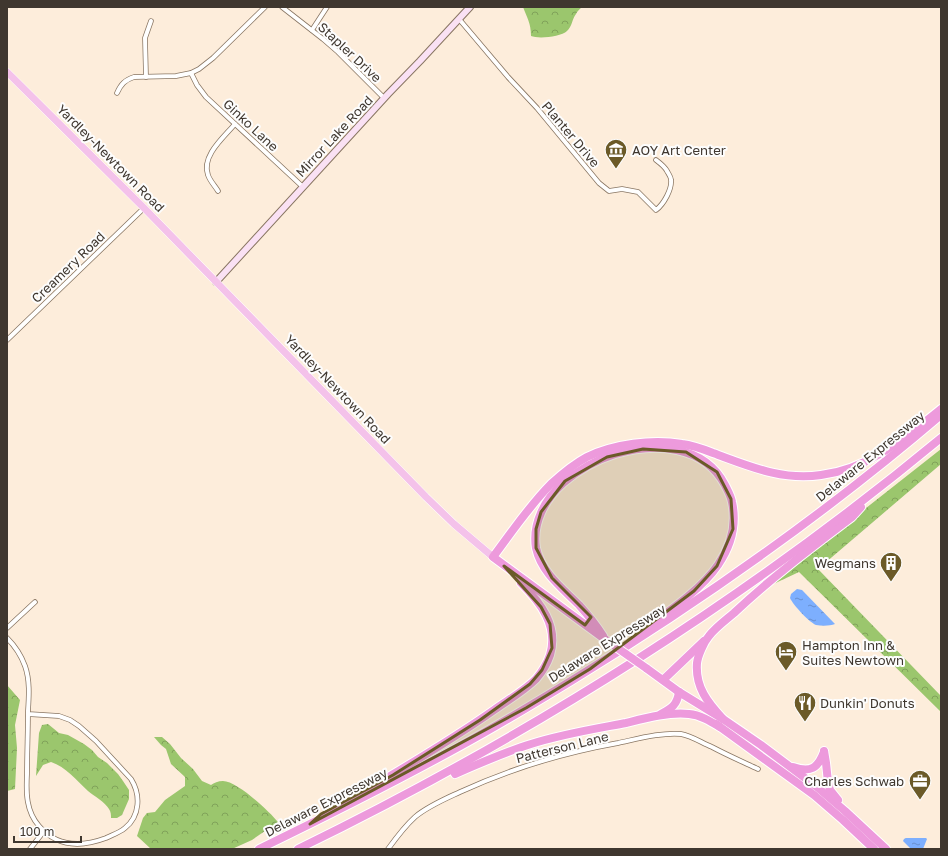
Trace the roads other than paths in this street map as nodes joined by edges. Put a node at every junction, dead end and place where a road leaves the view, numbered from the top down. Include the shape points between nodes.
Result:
1 (265, 7) edge
2 (282, 7) edge
3 (327, 7) edge
4 (470, 7) edge
5 (459, 19) junction
6 (151, 22) dead end
7 (312, 30) junction
8 (7, 72) edge
9 (191, 72) junction
10 (146, 77) junction
11 (117, 93) dead end
12 (384, 98) junction
13 (235, 124) junction
14 (656, 160) dead end
15 (303, 187) junction
16 (218, 191) dead end
17 (144, 208) junction
18 (216, 282) junction
19 (7, 340) edge
20 (941, 409) edge
21 (941, 415) edge
22 (941, 438) edge
23 (889, 480) junction
24 (493, 557) junction
25 (504, 566) junction
26 (35, 602) dead end
27 (7, 628) edge
28 (708, 636) junction
29 (7, 638) edge
30 (606, 640) junction
31 (590, 669) junction
32 (663, 680) junction
33 (679, 692) junction
34 (28, 714) junction
35 (655, 717) junction
36 (721, 723) junction
37 (787, 765) junction
38 (758, 769) dead end
39 (404, 796) junction
40 (310, 824) junction
41 (44, 831) junction
42 (873, 836) junction
43 (30, 849) edge
44 (259, 849) edge
45 (298, 849) edge
46 (388, 849) edge
47 (874, 849) edge
48 (886, 849) edge

1 - 9 street via 213,58
2 - 7 street, Stapler Drive
3 - 7 street
4 - 5 main road, Mirror Lake Road
5 - 12 main road, Mirror Lake Road
5 - 14 street, Planter Drive via 599,183 609,191 622,189 638,192 656,210 662,206 671,180 667,170
6 - 10 street via 145,38
7 - 12 street, Stapler Drive
8 - 17 main road, Yardley-Newtown Road
9 - 10 street via 176,76
9 - 13 street, Ginko Lane via 200,90
10 - 11 street via 134,77 125,81
12 - 15 main road, Mirror Lake Road
13 - 15 street, Ginko Lane
13 - 16 street via 209,156 208,175
15 - 18 main road, Mirror Lake Road
17 - 18 main road, Yardley-Newtown Road
17 - 19 street, Creamery Road
18 - 24 main road, Yardley-Newtown Road via 426,497
20 - 24 highway via 890,448 871,459 846,470 820,475 792,476 770,472 692,446 670,442 644,442 597,453 570,467 551,484
21 - 31 highway, Delaware Expressway via 858,483 765,552 672,617
22 - 23 highway
23 - 28 highway via 852,517 774,576
23 - 39 highway via 763,575 668,640 573,700
24 - 25 highway, Yardley-Newtown Road
25 - 30 highway, Yardley-Newtown Road
25 - 40 highway via 541,607 550,624 552,648 542,670 530,684 480,720 363,792 321,814
26 - 27 street
28 - 32 highway
28 - 36 highway via 700,652 697,674 703,693
29 - 34 street via 19,652 26,671
30 - 31 highway via 588,615 544,568 536,548 538,522 542,512 551,495 565,481 607,457 656,448 693,455 717,472 731,499 733,529 726,551 707,579 694,591 650,625 603,656
30 - 32 highway, Yardley-Newtown Road, bridge
31 - 40 highway, Delaware Expressway via 464,744
32 - 33 highway, Yardley-Newtown Road
33 - 35 highway via 673,707
33 - 36 highway, Yardley-Newtown Road
34 - 41 street via 27,798 34,819
34 - 41 street via 59,716 79,726 126,774 134,784 137,795 134,816 127,826 116,834 81,844 60,840
35 - 36 highway via 689,714
35 - 39 highway via 531,744
36 - 37 highway, Yardley-Newtown Road via 761,745
36 - 47 highway, Yardley-Newtown Road via 814,795
37 - 42 highway, Yardley-Newtown Road via 817,787
37 - 42 highway via 805,770 814,767 824,751 830,790 864,823
38 - 46 street, Patterson Lane via 694,738 680,734 652,736 594,747 519,768 455,795 416,817
39 - 45 highway
40 - 44 highway, Delaware Expressway
41 - 43 street
42 - 48 highway, Yardley-Newtown Road

